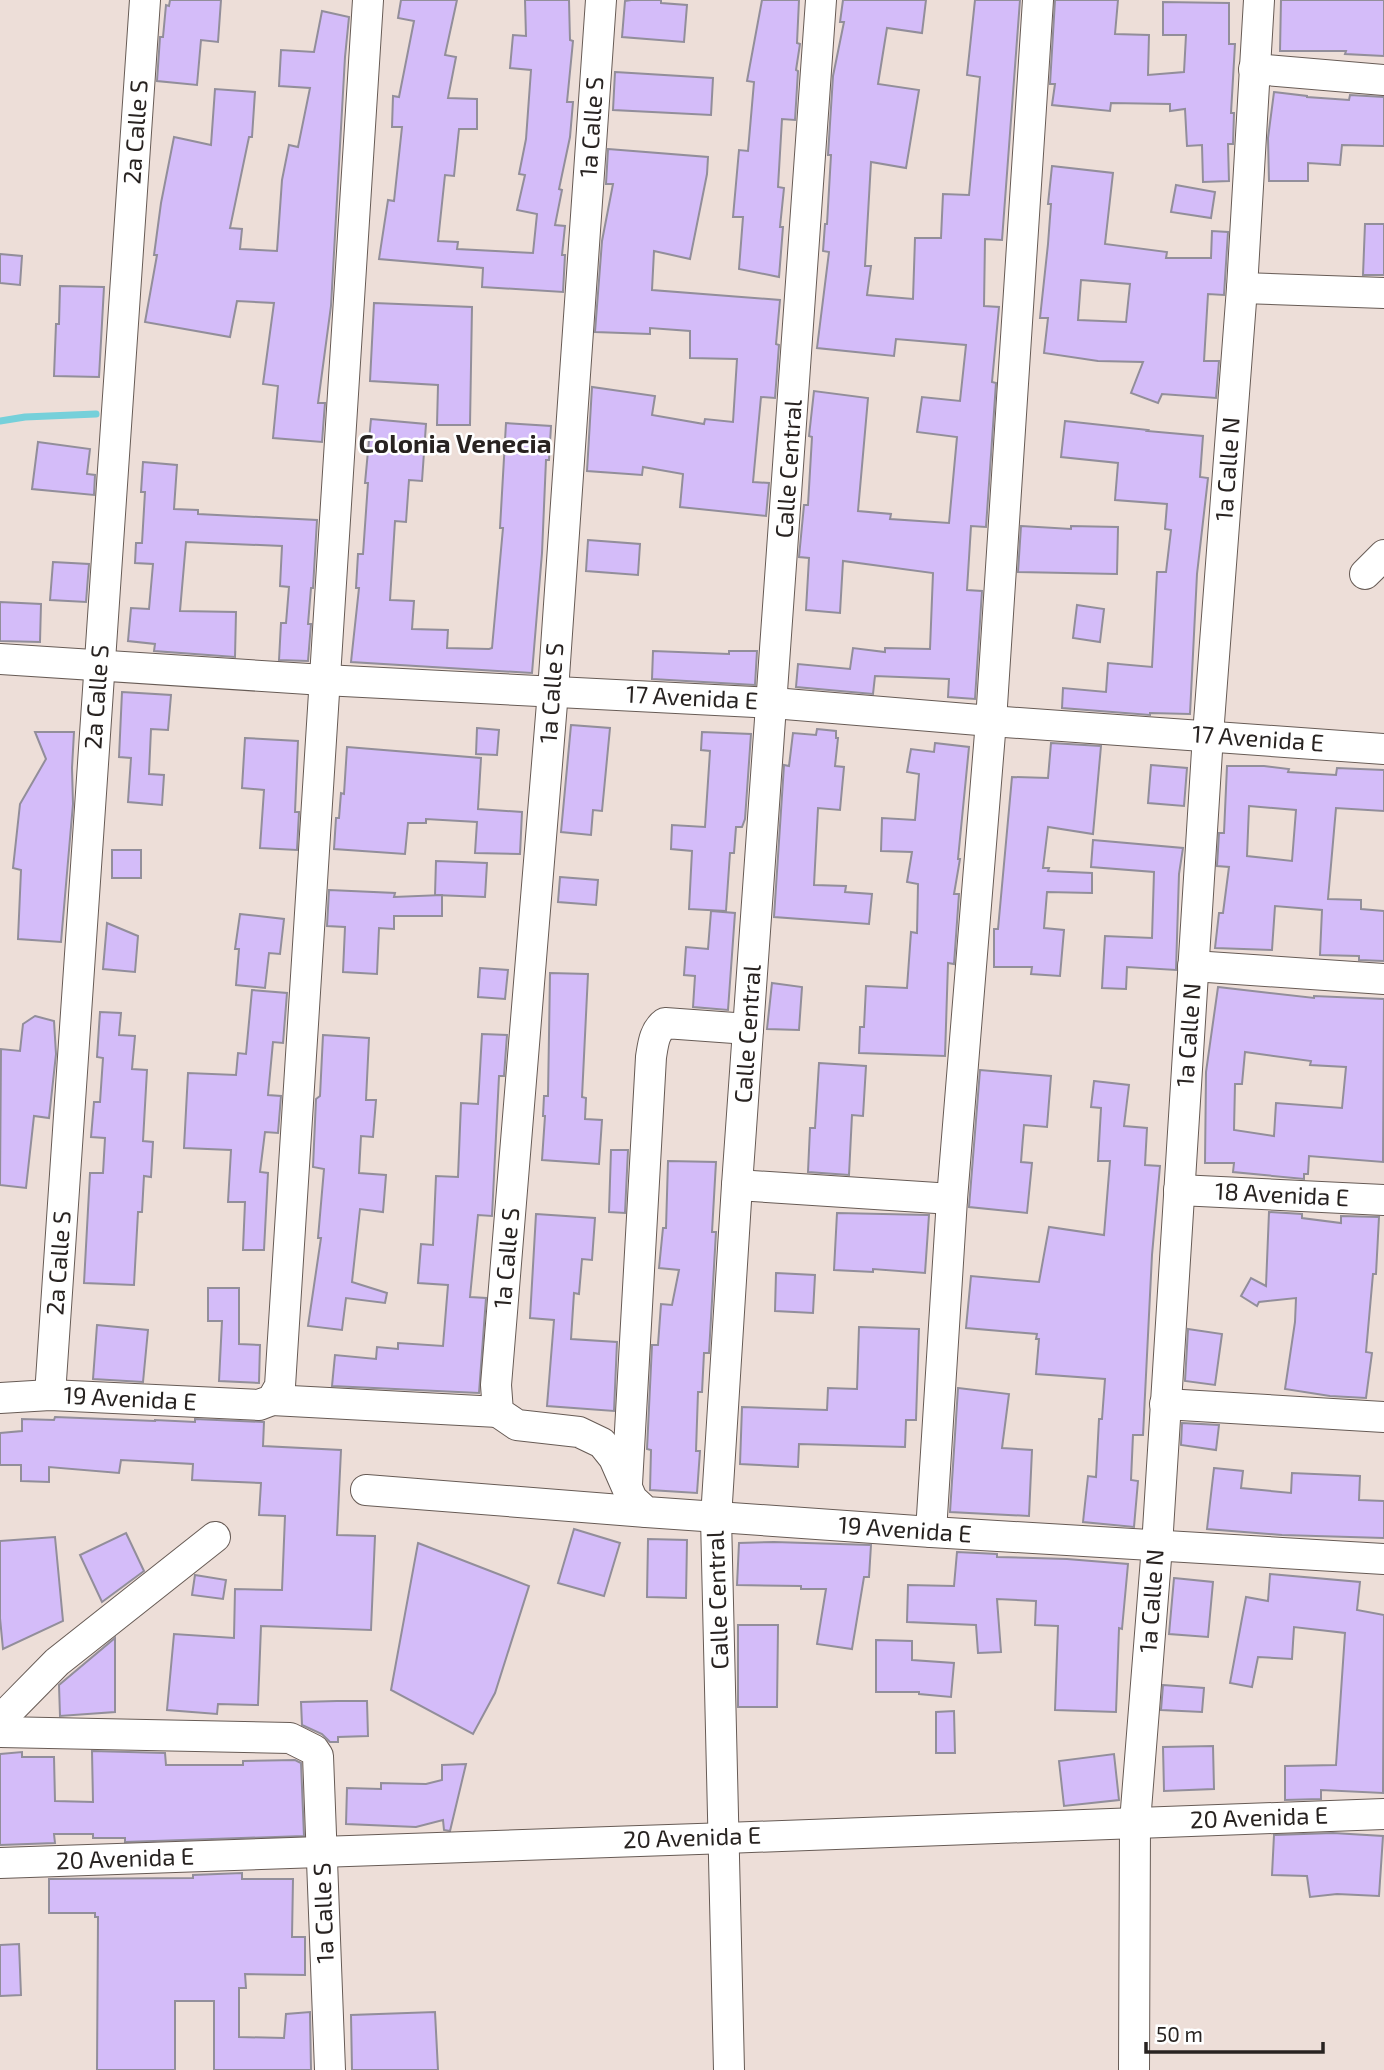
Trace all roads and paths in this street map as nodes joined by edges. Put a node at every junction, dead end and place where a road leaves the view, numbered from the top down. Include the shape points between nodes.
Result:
1 (145, 0) edge
2 (368, 0) edge
3 (601, 0) edge
4 (821, 0) edge
5 (1038, 0) edge
6 (1259, 0) edge
7 (1254, 69) junction
8 (1384, 80) edge
9 (1242, 288) junction
10 (1384, 293) edge
11 (0, 659) edge
12 (99, 666) junction
13 (324, 680) junction
14 (553, 691) junction
15 (773, 702) junction
16 (992, 721) junction
17 (1208, 735) junction
18 (1384, 749) edge
19 (1193, 966) junction
20 (1384, 979) edge
21 (748, 1028) junction
22 (737, 1185) junction
23 (1179, 1190) junction
24 (952, 1199) junction
25 (1384, 1200) edge
26 (50, 1395) junction
27 (0, 1398) edge
28 (497, 1398) junction
29 (266, 1402) junction
30 (1165, 1404) junction
31 (1384, 1417) edge
32 (627, 1487) junction
33 (366, 1490) dead end
34 (646, 1512) junction
35 (716, 1518) junction
36 (931, 1532) junction
37 (215, 1537) dead end
38 (1157, 1546) junction
39 (1384, 1559) edge
40 (0, 1720) edge
41 (0, 1732) edge
42 (1384, 1814) edge
43 (1135, 1822) junction
44 (725, 1837) junction
45 (322, 1854) junction
46 (0, 1863) edge
47 (330, 2070) edge
48 (729, 2070) edge
49 (1134, 2070) edge

1 - 12 street, 2a Calle S
2 - 13 street
3 - 14 street, 1a Calle S
4 - 15 street, Calle Central
5 - 16 street
6 - 7 street, 1a Calle N
7 - 8 street
7 - 9 street, 1a Calle N
9 - 10 street
9 - 17 street, 1a Calle N
11 - 12 street, 17 Avenida E
12 - 13 street, 17 Avenida E
12 - 26 street, 2a Calle S
13 - 14 street, 17 Avenida E
13 - 29 street via 280,1386
14 - 15 street, 17 Avenida E
14 - 28 street, 1a Calle S
15 - 16 street, 17 Avenida E
15 - 21 street, Calle Central
16 - 17 street, 17 Avenida E
16 - 24 street
17 - 18 street, 17 Avenida E
17 - 19 street, 1a Calle N
19 - 20 street
19 - 23 street, 1a Calle N
21 - 22 street, Calle Central
21 - 32 street via 665,1023 657,1028 653,1043
22 - 24 street
22 - 35 street, Calle Central
23 - 25 street, 18 Avenida E
23 - 30 street, 1a Calle N
24 - 36 street
26 - 27 street, 19 Avenida E
26 - 29 street, 19 Avenida E
28 - 29 street, 19 Avenida E
28 - 32 street via 516,1425 579,1432 603,1443
30 - 31 street
30 - 38 street, 1a Calle N
32 - 34 street
33 - 34 street, 19 Avenida E
34 - 35 street, 19 Avenida E
35 - 36 street, 19 Avenida E
35 - 44 street, Calle Central
36 - 38 street, 19 Avenida E
37 - 40 street via 57,1662
38 - 39 street, 19 Avenida E
38 - 43 street, 1a Calle N
41 - 45 street, 1a Calle S via 290,1738 318,1756
42 - 43 street, 20 Avenida E
43 - 44 street, 20 Avenida E
43 - 49 street, 1a Calle N
44 - 45 street, 20 Avenida E
44 - 48 street, Calle Central
45 - 46 street, 20 Avenida E
45 - 47 street, 1a Calle S

